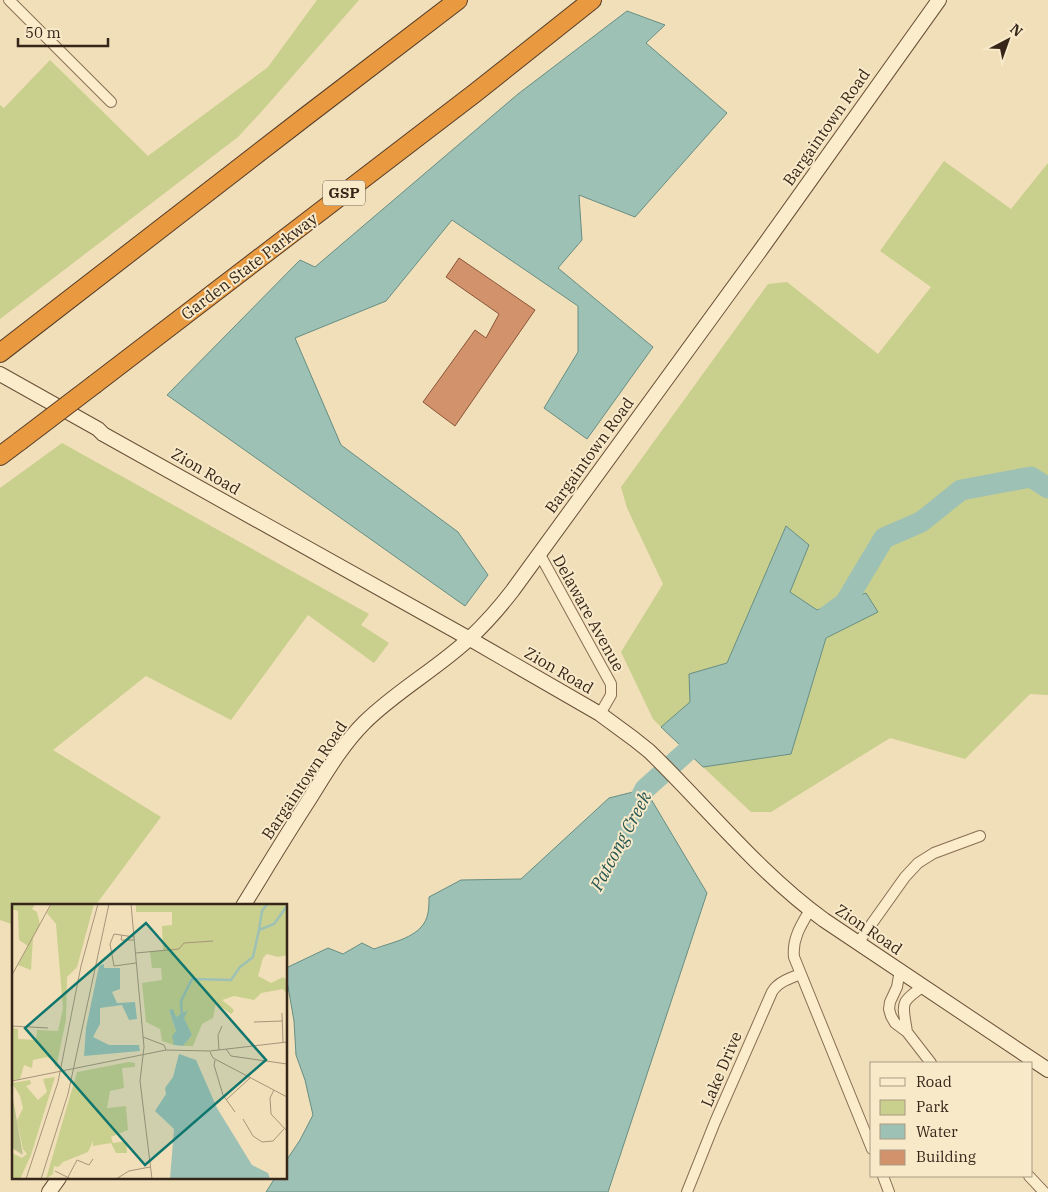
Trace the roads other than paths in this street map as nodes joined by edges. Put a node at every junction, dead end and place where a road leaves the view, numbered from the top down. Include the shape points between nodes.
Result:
1 (9, 0) edge
2 (458, 0) edge
3 (592, 0) edge
4 (939, 0) edge
5 (111, 102) dead end
6 (0, 353) edge
7 (0, 374) edge
8 (0, 456) edge
9 (540, 553) junction
10 (470, 639) junction
11 (600, 714) junction
12 (980, 836) dead end
13 (244, 904) edge
14 (810, 910) junction
15 (858, 943) junction
16 (900, 970) junction
17 (800, 974) junction
18 (924, 986) junction
19 (906, 1032) junction
20 (930, 1062) edge
21 (1048, 1070) edge
22 (870, 1144) edge
23 (883, 1177) edge
24 (1030, 1177) edge
25 (58, 1180) edge
26 (49, 1192) edge
27 (688, 1192) edge
28 (889, 1192) edge
29 (1044, 1192) edge

1 - 5 street
2 - 6 highway
3 - 8 highway, Garden State Parkway / GSP, bridge
4 - 9 street, Bargaintown Road
7 - 10 street, Zion Road
9 - 10 street, Bargaintown Road via 497,610
9 - 11 street, Delaware Avenue via 611,684 611,694
10 - 11 street, Zion Road
10 - 13 street, Bargaintown Road via 383,706 352,737
11 - 14 street, Zion Road via 658,761 762,867
12 - 15 street via 934,853 918,863
14 - 15 street, Zion Road
14 - 17 street via 794,943 794,957
15 - 16 street, Zion Road
16 - 18 street, Zion Road
16 - 19 street via 889,1012 895,1023
17 - 22 street
17 - 27 street, Lake Drive via 783,981 772,992
18 - 19 street via 910,996 904,1006
18 - 21 street, Zion Road
19 - 20 street
23 - 28 street
24 - 29 street
25 - 26 street

